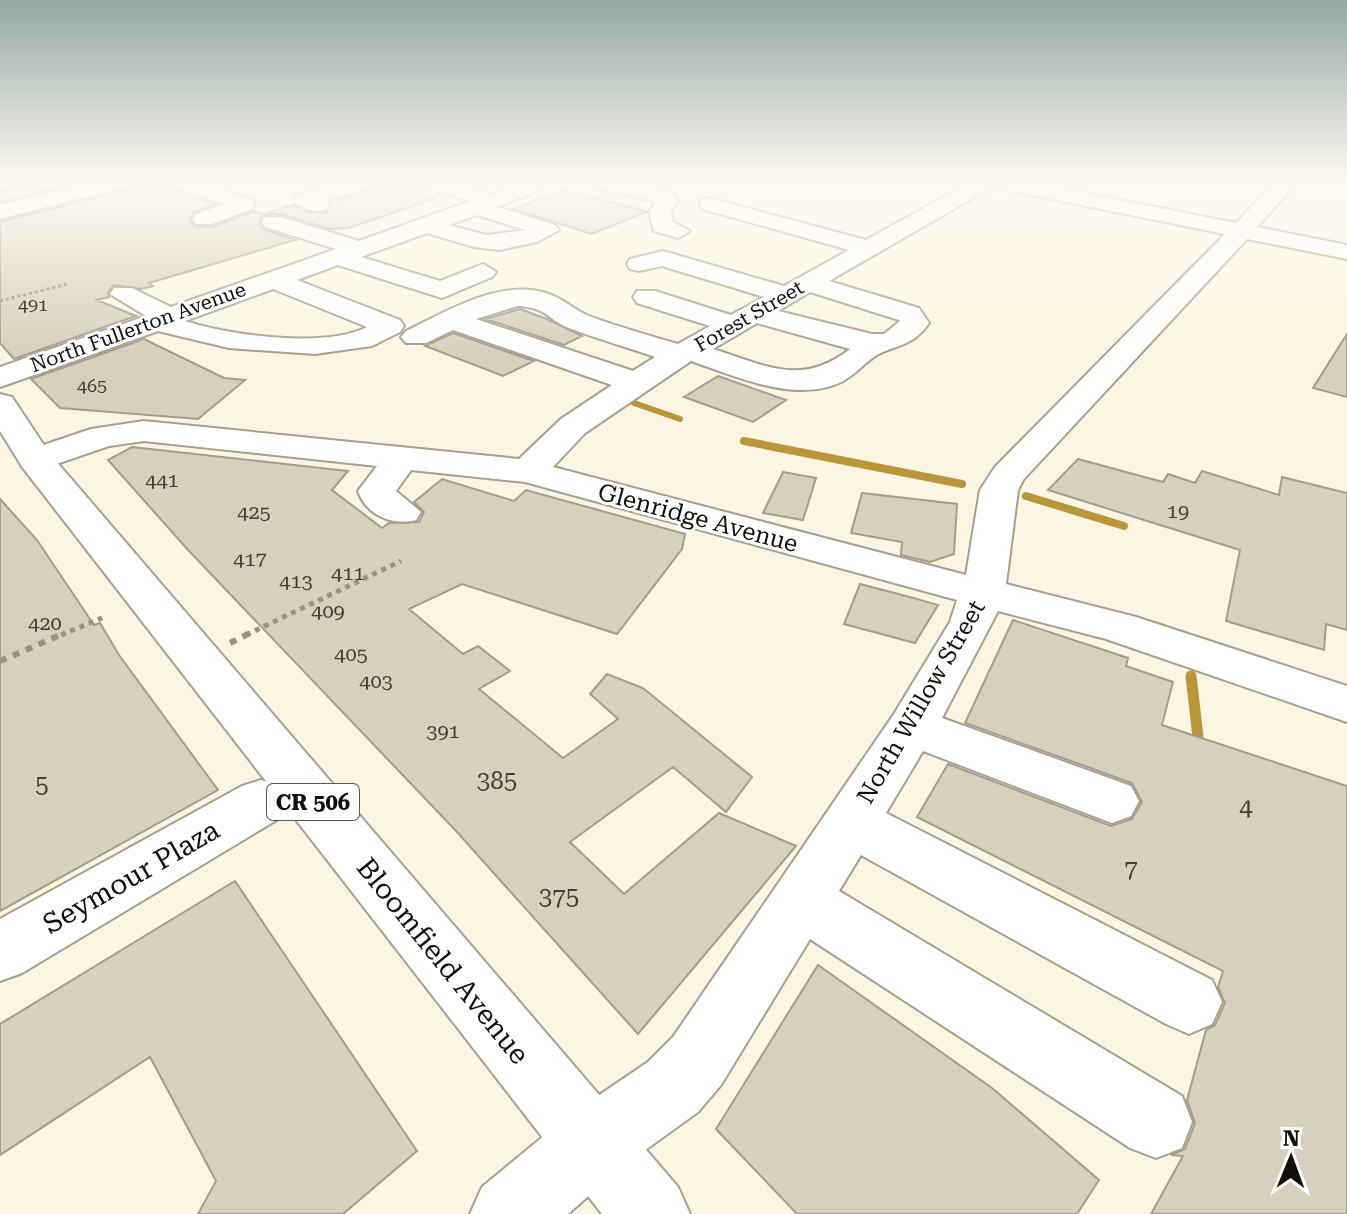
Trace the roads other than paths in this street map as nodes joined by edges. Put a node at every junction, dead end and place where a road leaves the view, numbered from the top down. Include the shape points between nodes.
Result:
1 (313, 239) edge
2 (386, 239) joint
3 (473, 239) edge
4 (525, 239) edge
5 (835, 239) edge
6 (886, 239) edge
7 (1236, 239) edge
8 (1281, 239) edge
9 (869, 248) junction
10 (420, 252) dead end
11 (1347, 252) edge
12 (348, 253) junction
13 (445, 260) dead end
14 (639, 264) dead end
15 (273, 280) junction
16 (797, 289) junction
17 (123, 294) dead end
18 (646, 297) dead end
19 (163, 319) junction
20 (744, 319) junction
21 (452, 320) junction
22 (403, 331) junction
23 (876, 342) junction
24 (684, 353) junction
25 (0, 378) edge
26 (635, 382) junction
27 (0, 404) edge
28 (36, 460) junction
29 (528, 471) junction
30 (984, 593) junction
31 (1347, 704) edge
32 (912, 727) junction
33 (1112, 801) dead end
34 (261, 802) dead end
35 (851, 822) junction
36 (801, 900) junction
37 (0, 952) edge
38 (1189, 1002) dead end
39 (1156, 1122) dead end
40 (593, 1143) junction
41 (509, 1214) edge
42 (651, 1214) edge

1 - 12 street
2 - 10 street
2 - 12 street, North Fullerton Avenue
3 - 4 street via 499,246
5 - 9 street
6 - 9 street, Forest Street
7 - 30 street, North Willow Street via 1008,475 995,509
8 - 11 street
9 - 16 street, Forest Street
12 - 13 street via 442,290 483,272
12 - 15 street, North Fullerton Avenue
14 - 16 street via 663,258
15 - 19 street, North Fullerton Avenue
15 - 22 street
16 - 20 street, Forest Street
16 - 23 street via 909,314 915,323 888,343
17 - 19 street
18 - 20 street
19 - 22 street via 213,338 321,345
19 - 25 street, North Fullerton Avenue
20 - 23 street
20 - 24 street, Forest Street
21 - 22 street
21 - 24 street via 498,299 521,297 564,309 575,321
21 - 26 street
23 - 24 street via 818,380
24 - 26 street, Forest Street
26 - 29 street, Forest Street via 573,426
27 - 28 street, Bloomfield Avenue / CR 506
28 - 29 street, Glenridge Avenue via 103,436 144,431 401,488
28 - 40 street, Bloomfield Avenue / CR 506
29 - 30 street, Glenridge Avenue via 660,518
30 - 31 street, Glenridge Avenue via 1186,647
30 - 32 street, North Willow Street
32 - 33 street
32 - 35 street, North Willow Street
34 - 37 street, Seymour Plaza
35 - 36 street, North Willow Street
35 - 38 street
36 - 39 street
36 - 40 street, North Willow Street via 697,1061 673,1087
40 - 41 street, North Willow Street
40 - 42 street, Bloomfield Avenue / CR 506

